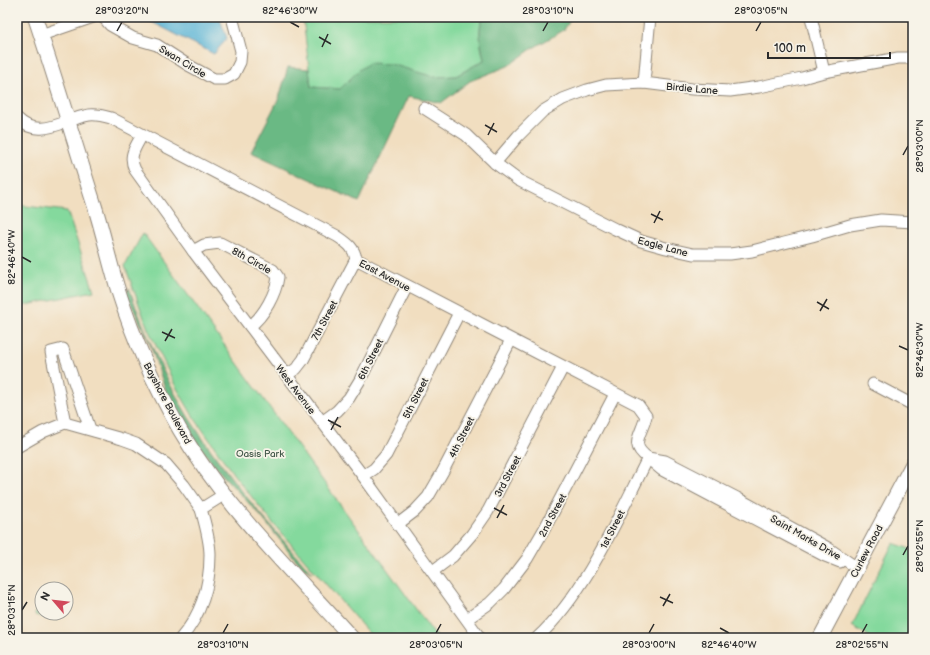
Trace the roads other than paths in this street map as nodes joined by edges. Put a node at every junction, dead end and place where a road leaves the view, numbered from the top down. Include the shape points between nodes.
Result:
1 (35, 17) edge
2 (93, 17) edge
3 (103, 17) edge
4 (232, 17) edge
5 (650, 17) edge
6 (811, 17) edge
7 (41, 35) junction
8 (913, 58) edge
9 (824, 72) junction
10 (644, 83) junction
11 (424, 108) dead end
12 (17, 118) edge
13 (68, 122) junction
14 (142, 135) junction
15 (495, 163) junction
16 (913, 222) edge
17 (193, 251) junction
18 (356, 259) junction
19 (407, 286) junction
20 (459, 313) junction
21 (250, 326) junction
22 (511, 340) junction
23 (563, 367) junction
24 (286, 375) junction
25 (873, 384) dead end
26 (615, 394) junction
27 (913, 405) edge
28 (322, 422) junction
29 (66, 423) junction
30 (90, 429) junction
31 (17, 447) edge
32 (648, 458) junction
33 (913, 463) edge
34 (363, 476) junction
35 (225, 494) junction
36 (201, 509) junction
37 (398, 524) junction
38 (857, 568) junction
39 (433, 571) junction
40 (467, 619) junction
41 (181, 638) edge
42 (352, 638) edge
43 (480, 638) edge
44 (537, 638) edge
45 (820, 638) edge

1 - 7 main road, Bayshore Boulevard
2 - 7 street
3 - 4 street, Swan Circle via 110,25 133,38 157,45 214,79 225,79 234,74 240,62 241,51
5 - 10 street
6 - 9 street
7 - 13 main road, Bayshore Boulevard
8 - 9 street, Birdie Lane via 898,58
9 - 10 street, Birdie Lane via 767,86 730,91
10 - 15 street, Birdie Lane via 606,85 563,99 543,111
11 - 15 street, Eagle Lane via 466,135
12 - 13 street, East Avenue via 30,128 41,129
13 - 14 street, East Avenue via 90,115 100,115
13 - 35 main road, Bayshore Boulevard via 139,348 181,430
14 - 17 street, West Avenue via 133,153 132,162
14 - 18 street, East Avenue via 337,236 351,246
15 - 16 street, Eagle Lane via 518,180 626,234 650,244 693,254 752,251 850,225 881,220
17 - 21 street, West Avenue
17 - 21 street, 8th Circle via 220,243 273,270 278,277 277,285 263,313
18 - 19 street, East Avenue
18 - 24 street, 7th Street via 304,360
19 - 20 street, East Avenue
19 - 28 street, 6th Street via 349,398
20 - 22 street, East Avenue
20 - 34 street, 5th Street via 386,454 374,470
21 - 24 street, West Avenue
22 - 23 street, East Avenue
22 - 37 street, 4th Street via 428,497
23 - 26 street, East Avenue
23 - 39 street, 3rd Street via 488,511 453,556
24 - 28 street, West Avenue
25 - 27 street
26 - 32 street, East Avenue via 638,405 644,411 645,423 638,440 638,448
26 - 40 street, 2nd Street via 528,559 490,603
28 - 34 street, West Avenue
29 - 30 street
29 - 30 street via 52,352 63,350
29 - 31 street via 43,432
30 - 36 street via 136,444 150,452 166,464 184,484
32 - 38 street, Saint Marks Drive via 665,461 737,498 828,548
32 - 44 street, 1st Street via 582,584 561,613
33 - 38 main road, Curlew Road
34 - 37 street, West Avenue
35 - 36 street
35 - 42 main road, Bayshore Boulevard
36 - 41 street via 210,554 208,580 192,626
37 - 39 street, West Avenue
38 - 45 main road, Curlew Road
39 - 40 street, West Avenue
40 - 43 street, West Avenue

